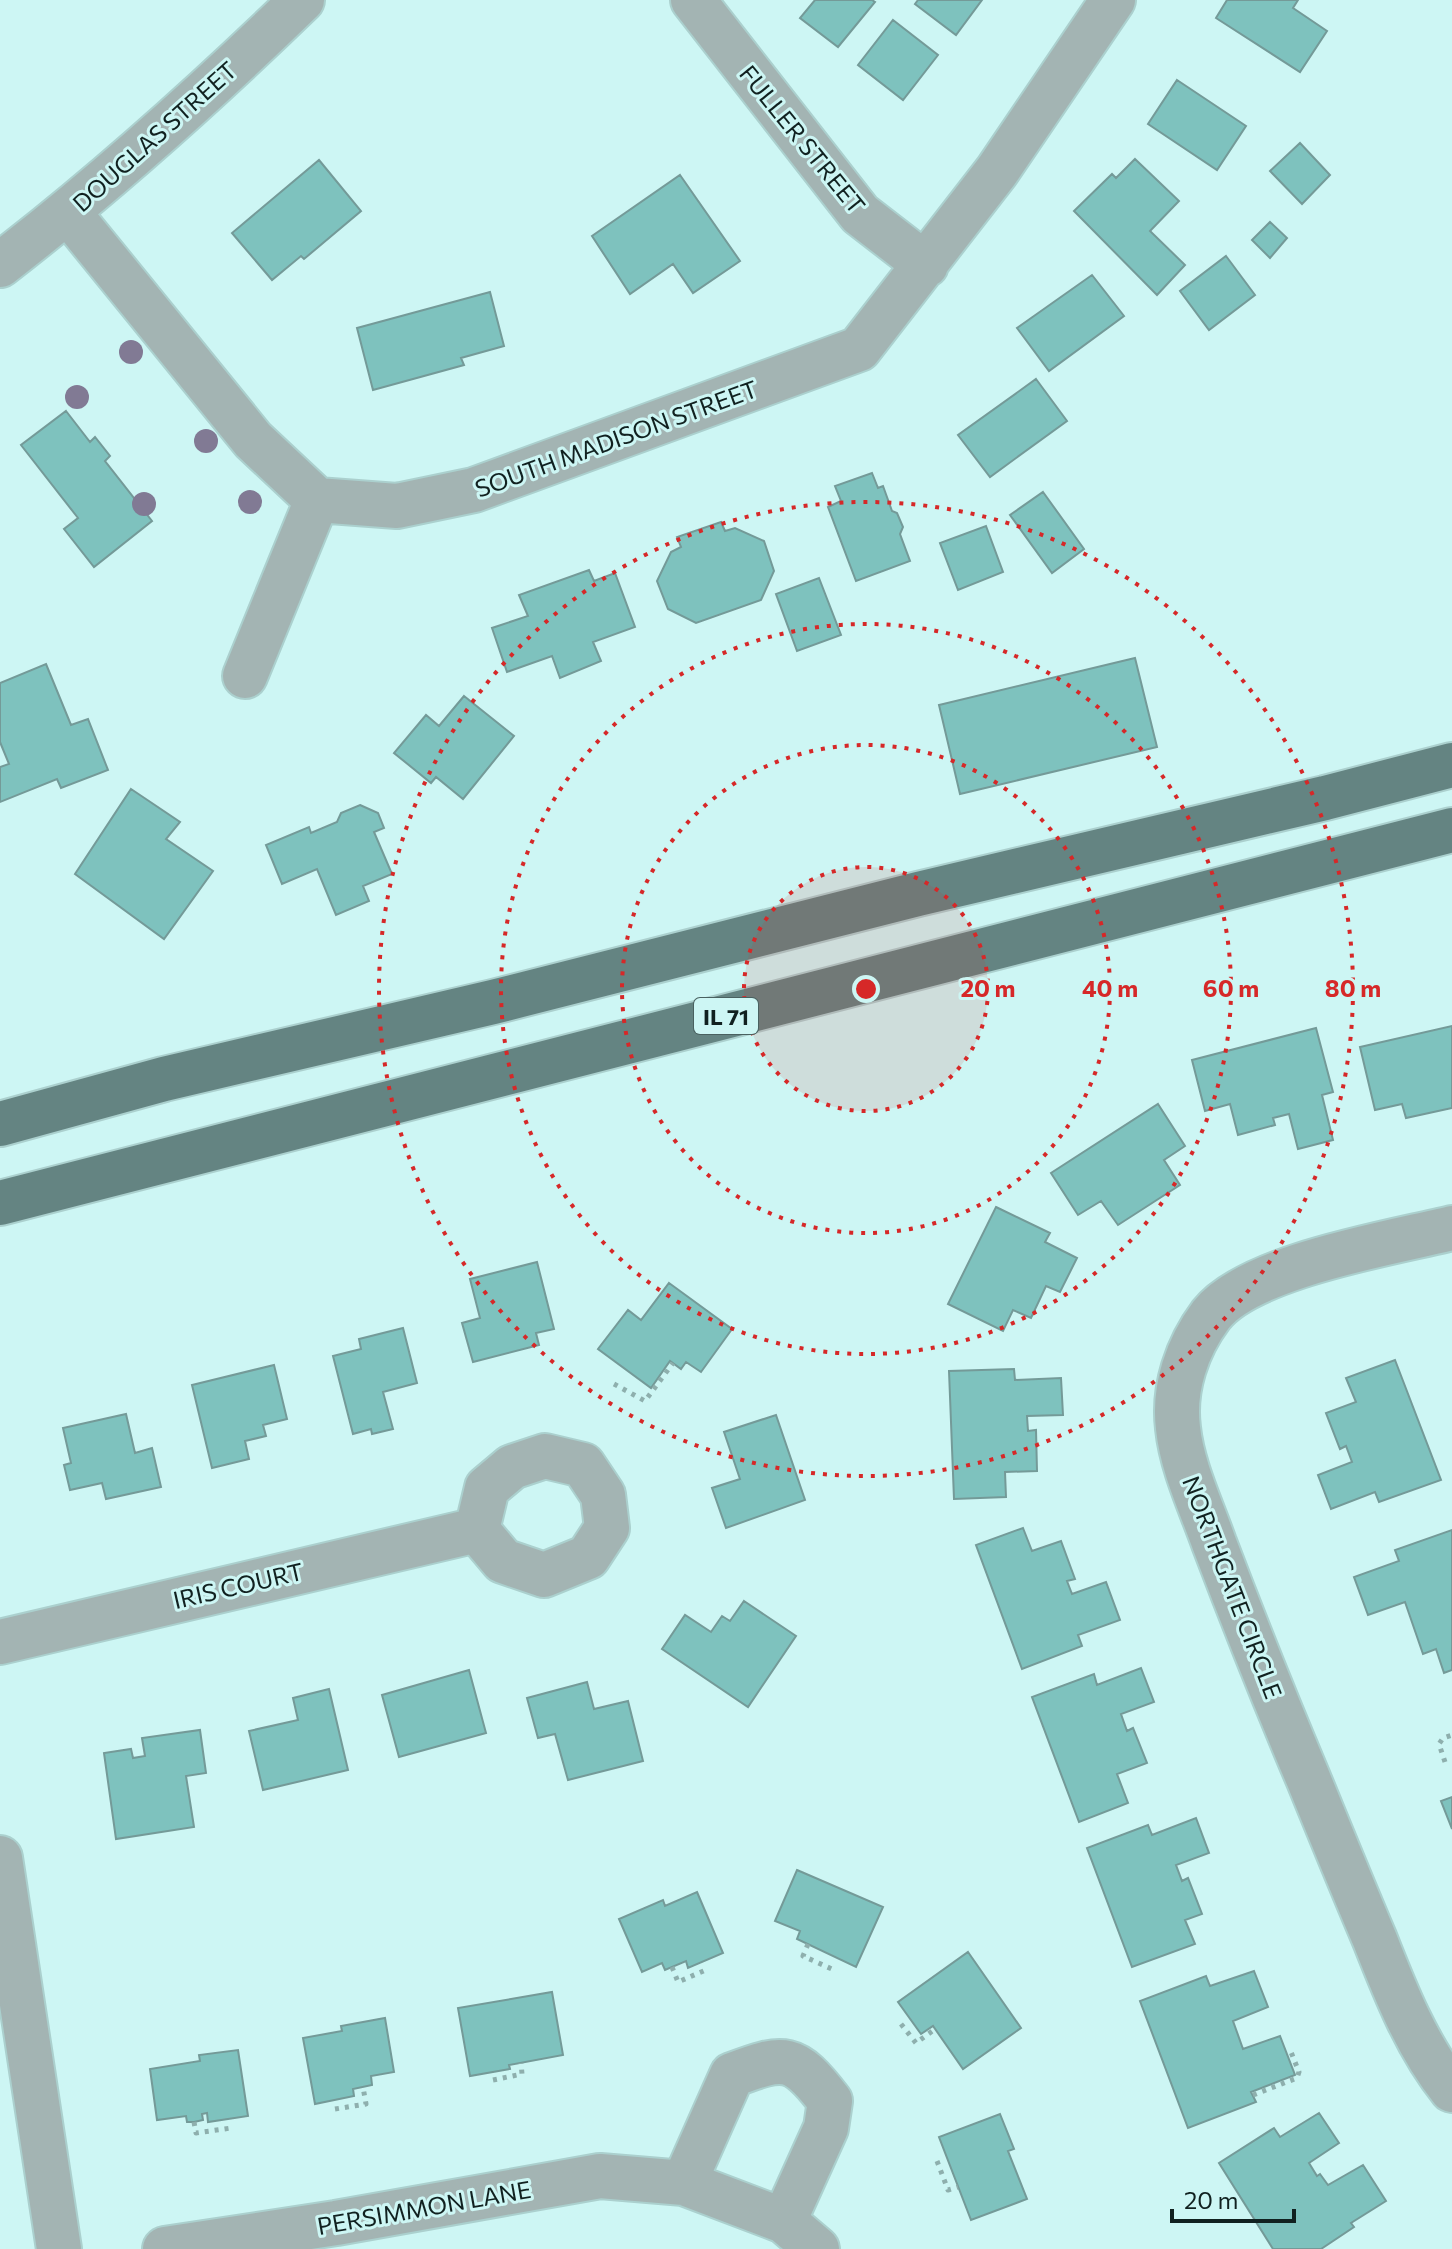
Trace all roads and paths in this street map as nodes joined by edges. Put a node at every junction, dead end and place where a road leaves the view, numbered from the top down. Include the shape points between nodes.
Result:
1 (302, 0) edge
2 (693, 0) edge
3 (1113, 0) edge
4 (68, 212) junction
5 (0, 265) edge
6 (926, 265) junction
7 (317, 500) junction
8 (245, 676) dead end
9 (1452, 765) edge
10 (1452, 830) edge
11 (0, 1124) edge
12 (0, 1203) edge
13 (1452, 1228) edge
14 (673, 1363) dead end
15 (614, 1384) dead end
16 (477, 1530) dead end
17 (0, 1642) edge
18 (1452, 1735) edge
19 (1445, 1762) dead end
20 (0, 1858) edge
21 (808, 1944) dead end
22 (672, 1967) dead end
23 (708, 1969) dead end
24 (834, 1970) dead end
25 (12, 2016) edge
26 (901, 2024) dead end
27 (935, 2029) dead end
28 (1291, 2052) dead end
29 (521, 2063) dead end
30 (493, 2080) dead end
31 (363, 2087) dead end
32 (1452, 2090) edge
33 (1253, 2095) dead end
34 (335, 2109) dead end
35 (194, 2122) dead end
36 (231, 2128) dead end
37 (937, 2161) dead end
38 (684, 2183) junction
39 (958, 2187) dead end
40 (784, 2221) junction
41 (59, 2249) edge
42 (165, 2249) edge
43 (817, 2249) edge

1 - 4 street, DOUGLAS STREET
2 - 6 street, FULLER STREET via 860,214
3 - 6 street, SOUTH MADISON STREET
4 - 5 street, DOUGLAS STREET
4 - 7 street via 253,440
6 - 7 street, SOUTH MADISON STREET via 859,349 474,490 397,506
7 - 8 street
9 - 11 main road via 164,1079
10 - 12 main road, IL 71
13 - 32 street, NORTHGATE CIRCLE via 1278,1272 1243,1289 1214,1312 1190,1350 1177,1408 1192,1482 1251,1642 1393,1984 1437,2072
14 - 15 path via 645,1401
16 - 17 street, IRIS COURT
18 - 19 path via 1439,1744
20 - 25 street
21 - 24 path via 803,1956
22 - 23 path via 678,1982
25 - 41 street
26 - 27 path via 916,2043
28 - 33 path via 1297,2078
29 - 30 path via 522,2074
31 - 34 path via 366,2104
35 - 36 path via 196,2133
37 - 39 path via 948,2190
38 - 40 street, PERSIMMON LANE
38 - 40 street via 732,2075 771,2060 795,2064 830,2101 826,2128
38 - 42 street, PERSIMMON LANE via 600,2176
40 - 43 street, PERSIMMON LANE

